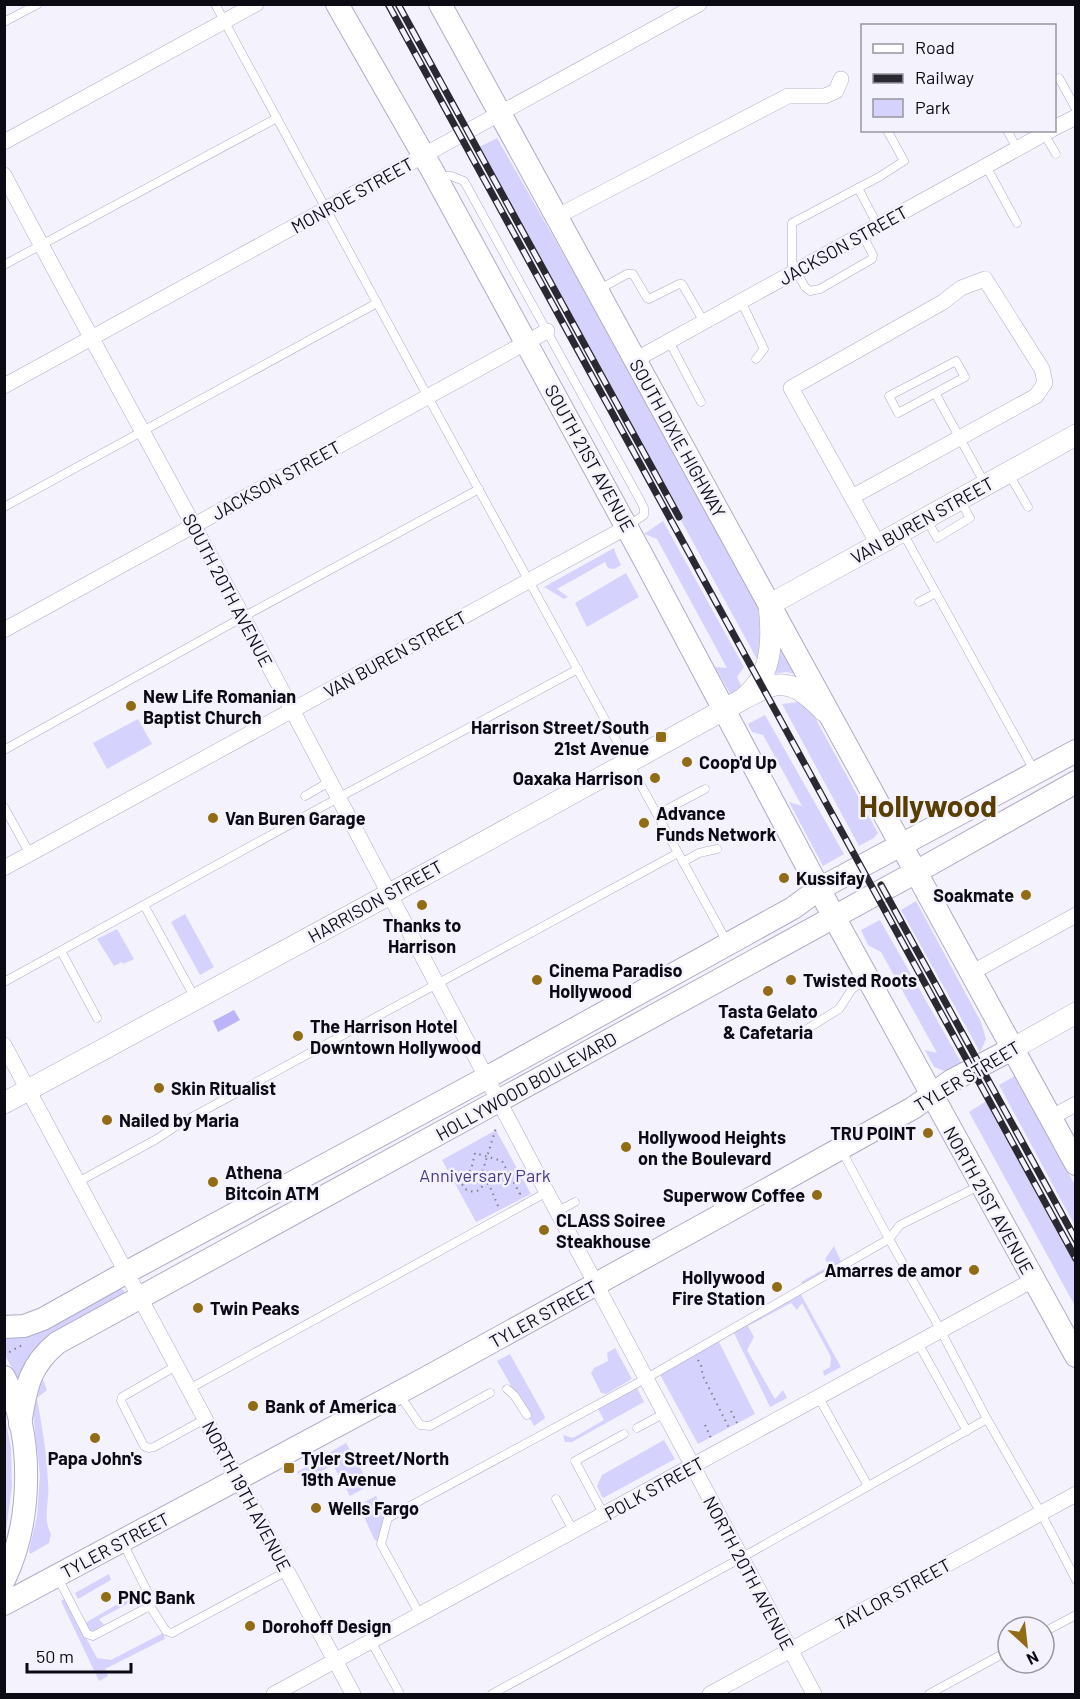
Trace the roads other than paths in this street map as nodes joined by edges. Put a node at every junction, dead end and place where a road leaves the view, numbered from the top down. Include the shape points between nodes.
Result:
1 (38, 4) edge
2 (215, 4) edge
3 (256, 4) edge
4 (337, 4) edge
5 (440, 4) edge
6 (699, 4) edge
7 (4, 22) edge
8 (225, 22) junction
9 (1059, 78) dead end
10 (841, 79) dead end
11 (1076, 109) edge
12 (501, 114) junction
13 (1076, 117) edge
14 (277, 118) junction
15 (1056, 127) edge
16 (888, 132) edge
17 (1008, 132) edge
18 (1046, 132) edge
19 (1048, 132) edge
20 (4, 142) edge
21 (1017, 149) junction
22 (1056, 154) dead end
23 (424, 156) junction
24 (986, 166) junction
25 (4, 175) edge
26 (436, 177) junction
27 (858, 188) junction
28 (326, 208) junction
29 (556, 217) junction
30 (1017, 223) dead end
31 (878, 226) junction
32 (862, 234) junction
33 (41, 245) junction
34 (4, 265) edge
35 (794, 272) junction
36 (597, 291) junction
37 (741, 301) junction
38 (377, 303) junction
39 (704, 322) junction
40 (547, 331) junction
41 (93, 338) junction
42 (669, 341) junction
43 (526, 342) junction
44 (756, 358) dead end
45 (635, 360) junction
46 (4, 386) edge
47 (935, 393) junction
48 (428, 397) junction
49 (701, 402) dead end
50 (142, 431) junction
51 (1076, 435) edge
52 (958, 438) junction
53 (1009, 473) junction
54 (985, 485) junction
55 (479, 489) junction
56 (852, 497) junction
57 (4, 507) edge
58 (1028, 507) dead end
59 (193, 525) junction
60 (627, 527) junction
61 (902, 531) junction
62 (878, 544) junction
63 (529, 580) junction
64 (936, 593) junction
65 (919, 602) dead end
66 (769, 605) junction
67 (243, 617) junction
68 (4, 630) edge
69 (578, 669) junction
70 (745, 698) junction
71 (725, 710) junction
72 (292, 711) junction
73 (831, 717) junction
74 (4, 750) edge
75 (1076, 751) edge
76 (629, 762) junction
77 (1030, 776) junction
78 (329, 782) junction
79 (1076, 782) edge
80 (705, 789) dead end
81 (305, 796) dead end
82 (1049, 797) junction
83 (338, 798) junction
84 (4, 807) edge
85 (658, 814) junction
86 (717, 849) dead end
87 (678, 853) junction
88 (30, 854) junction
89 (908, 857) junction
90 (683, 862) junction
91 (4, 868) edge
92 (819, 889) junction
93 (388, 895) junction
94 (144, 905) junction
95 (1076, 915) edge
96 (834, 917) junction
97 (728, 943) junction
98 (61, 951) junction
99 (971, 973) junction
100 (868, 979) junction
101 (4, 982) edge
102 (436, 985) junction
103 (195, 999) junction
104 (1076, 1013) edge
105 (98, 1018) dead end
106 (799, 1034) dead end
107 (4, 1045) edge
108 (1012, 1048) junction
109 (486, 1078) junction
110 (29, 1089) junction
111 (932, 1096) junction
112 (498, 1101) junction
113 (4, 1103) edge
114 (1076, 1104) edge
115 (1050, 1118) junction
116 (840, 1148) junction
117 (1076, 1164) edge
118 (78, 1182) junction
119 (981, 1185) junction
120 (547, 1191) junction
121 (712, 1194) dead end
122 (575, 1202) dead end
123 (558, 1211) junction
124 (723, 1214) junction
125 (889, 1239) junction
126 (127, 1272) junction
127 (1033, 1280) junction
128 (596, 1284) junction
129 (140, 1297) junction
130 (4, 1327) edge
131 (940, 1331) junction
132 (918, 1343) junction
133 (1076, 1356) edge
134 (176, 1366) junction
135 (4, 1377) edge
136 (645, 1379) junction
137 (189, 1389) junction
138 (507, 1389) dead end
139 (398, 1393) junction
140 (490, 1394) dead end
141 (819, 1398) junction
142 (663, 1414) junction
143 (527, 1415) dead end
144 (206, 1419) junction
145 (987, 1419) junction
146 (20, 1424) junction
147 (637, 1428) dead end
148 (967, 1431) junction
149 (624, 1434) dead end
150 (692, 1467) junction
151 (239, 1479) junction
152 (868, 1486) junction
153 (1076, 1494) edge
154 (556, 1499) dead end
155 (1041, 1513) junction
156 (604, 1515) junction
157 (574, 1532) junction
158 (122, 1541) junction
159 (741, 1558) junction
160 (287, 1570) junction
161 (57, 1576) junction
162 (4, 1580) edge
163 (1076, 1580) edge
164 (4, 1604) edge
165 (150, 1606) junction
166 (420, 1615) junction
167 (1076, 1615) edge
168 (1056, 1626) edge
169 (371, 1641) junction
170 (790, 1651) junction
171 (996, 1659) edge
172 (335, 1661) junction
173 (274, 1695) edge
174 (353, 1695) edge
175 (400, 1695) edge
176 (492, 1695) edge
177 (710, 1695) edge
178 (814, 1695) edge
179 (929, 1695) edge

1 - 7 lane
2 - 8 lane
3 - 8 street
4 - 23 main road, SOUTH 21ST AVENUE
5 - 12 main road, SOUTH DIXIE HIGHWAY
6 - 12 street, MONROE STREET
8 - 14 lane
8 - 20 street
9 - 11 lane
10 - 29 street via 836,91 825,96 788,96
12 - 23 street, MONROE STREET
12 - 29 main road, SOUTH DIXIE HIGHWAY
13 - 15 street, JACKSON STREET
14 - 28 lane
14 - 33 lane
16 - 27 lane via 904,161
17 - 21 lane
18 - 21 street, JACKSON STREET
19 - 22 lane
21 - 24 street, JACKSON STREET
23 - 26 main road, SOUTH 21ST AVENUE
23 - 28 street, MONROE STREET
24 - 30 lane
24 - 31 street, JACKSON STREET
25 - 33 street, SOUTH 20TH AVENUE
26 - 40 lane via 451,176 464,181
26 - 43 main road, SOUTH 21ST AVENUE
27 - 31 lane
27 - 35 lane via 792,223
28 - 38 lane
28 - 41 street, MONROE STREET
29 - 36 main road, SOUTH DIXIE HIGHWAY
31 - 32 street, JACKSON STREET
32 - 35 street, JACKSON STREET
32 - 35 lane via 872,259 820,289 810,291
33 - 34 lane
33 - 41 street, SOUTH 20TH AVENUE
35 - 37 street, JACKSON STREET
36 - 39 lane via 627,274 634,276 649,299 682,284
36 - 45 main road, SOUTH DIXIE HIGHWAY
37 - 39 street, JACKSON STREET
37 - 44 lane via 765,350
38 - 48 lane
38 - 50 lane
39 - 42 street, JACKSON STREET
40 - 43 street, JACKSON STREET
40 - 60 lane via 644,508 644,515
41 - 46 street, MONROE STREET
41 - 50 street, SOUTH 20TH AVENUE
42 - 45 street, JACKSON STREET
42 - 49 lane
43 - 48 street, JACKSON STREET
43 - 60 main road, SOUTH 21ST AVENUE
45 - 66 main road, SOUTH DIXIE HIGHWAY
47 - 47 lane via 965,377 956,361 889,396 898,413
47 - 52 lane
48 - 55 lane
48 - 59 street, JACKSON STREET
50 - 57 lane
50 - 59 street, SOUTH 20TH AVENUE
51 - 53 main road, VAN BUREN STREET
52 - 54 lane
52 - 56 street
52 - 56 street via 1036,396 1045,383 1042,369 985,279 960,288 943,302 791,388
53 - 54 main road, VAN BUREN STREET
53 - 58 lane
54 - 61 main road, VAN BUREN STREET
55 - 63 lane
55 - 67 lane
56 - 62 street
59 - 67 street, SOUTH 20TH AVENUE
59 - 68 street, JACKSON STREET
60 - 63 street, VAN BUREN STREET
60 - 71 main road, SOUTH 21ST AVENUE
61 - 62 main road, VAN BUREN STREET
61 - 64 lane
62 - 66 main road, VAN BUREN STREET
63 - 69 lane
63 - 72 street, VAN BUREN STREET
64 - 65 lane
64 - 77 lane
66 - 70 main road, HARRISON STREET via 769,653 759,681
66 - 73 main road, SOUTH DIXIE HIGHWAY
67 - 72 street, SOUTH 20TH AVENUE
67 - 74 lane
69 - 76 lane
69 - 83 lane
70 - 71 main road, HARRISON STREET
70 - 73 main road, HARRISON STREET via 772,686 786,686 802,690
71 - 76 main road, HARRISON STREET
71 - 92 main road, SOUTH 21ST AVENUE
72 - 78 street, SOUTH 20TH AVENUE
72 - 88 street, VAN BUREN STREET
73 - 89 main road, SOUTH DIXIE HIGHWAY
75 - 77 main road, HOLLYWOOD BOULEVARD
76 - 85 lane
76 - 93 main road, HARRISON STREET
77 - 82 main road
77 - 89 main road, HOLLYWOOD BOULEVARD
78 - 81 lane
78 - 83 street, SOUTH 20TH AVENUE
79 - 82 main road, HOLLYWOOD BOULEVARD
80 - 85 lane
82 - 89 main road, HOLLYWOOD BOULEVARD
83 - 93 street, SOUTH 20TH AVENUE
83 - 94 lane
84 - 88 lane
85 - 87 lane
86 - 90 lane
87 - 90 lane
87 - 102 lane
88 - 91 street, VAN BUREN STREET
89 - 92 main road, HOLLYWOOD BOULEVARD
89 - 96 main road, HOLLYWOOD BOULEVARD
89 - 99 main road, SOUTH DIXIE HIGHWAY
90 - 97 lane
92 - 96 main road, SOUTH 21ST AVENUE
92 - 97 main road, HOLLYWOOD BOULEVARD via 793,908
93 - 102 street, SOUTH 20TH AVENUE
93 - 103 main road, HARRISON STREET
94 - 98 lane
94 - 103 lane
95 - 99 street
96 - 100 main road, NORTH 21ST AVENUE
96 - 112 main road, HOLLYWOOD BOULEVARD
97 - 109 main road, HOLLYWOOD BOULEVARD
98 - 101 lane
98 - 105 lane
99 - 108 main road, SOUTH DIXIE HIGHWAY
100 - 106 lane via 852,989 839,1009
100 - 111 main road, NORTH 21ST AVENUE
102 - 109 street, SOUTH 20TH AVENUE
102 - 118 lane
103 - 110 main road, HARRISON STREET
104 - 108 main road, TYLER STREET
107 - 110 street, NORTH 19TH AVENUE
108 - 111 main road, TYLER STREET via 951,1081
108 - 115 main road, SOUTH DIXIE HIGHWAY
109 - 112 street, SOUTH 20TH AVENUE
109 - 126 main road, HOLLYWOOD BOULEVARD
110 - 113 main road, HARRISON STREET
110 - 118 street, NORTH 19TH AVENUE
111 - 116 main road, TYLER STREET
111 - 119 main road, NORTH 21ST AVENUE
112 - 120 street, NORTH 20TH AVENUE
112 - 129 main road, HOLLYWOOD BOULEVARD
114 - 115 street
115 - 117 main road, SOUTH DIXIE HIGHWAY
116 - 124 main road, TYLER STREET
116 - 125 lane
118 - 126 street, NORTH 19TH AVENUE
119 - 125 lane via 900,1225
119 - 127 main road, NORTH 21ST AVENUE
120 - 123 street, NORTH 20TH AVENUE
120 - 137 lane
121 - 124 lane
122 - 123 lane
123 - 128 street, NORTH 20TH AVENUE
124 - 128 main road, TYLER STREET
125 - 131 lane
125 - 136 lane
126 - 129 street, NORTH 19TH AVENUE
126 - 130 main road, HOLLYWOOD BOULEVARD via 43,1318 24,1326
127 - 131 street, POLK STREET
127 - 133 main road, NORTH 21ST AVENUE
128 - 136 street, NORTH 20TH AVENUE
128 - 139 main road, TYLER STREET
129 - 134 street, NORTH 19TH AVENUE
129 - 146 main road, HOLLYWOOD BOULEVARD via 72,1333 46,1352 29,1382
131 - 132 street, POLK STREET
131 - 145 lane
132 - 141 street, POLK STREET
132 - 148 lane
134 - 137 street, NORTH 19TH AVENUE
134 - 144 lane via 122,1397 144,1446 153,1447
135 - 146 main road
136 - 142 street, NORTH 20TH AVENUE
136 - 166 lane via 388,1518 381,1544
137 - 144 street, NORTH 19TH AVENUE
138 - 143 lane
139 - 140 lane via 420,1425 430,1426
139 - 151 main road, TYLER STREET
141 - 150 street, POLK STREET
141 - 152 lane
142 - 147 lane
142 - 150 street, NORTH 20TH AVENUE
144 - 151 street, NORTH 19TH AVENUE
145 - 148 lane
145 - 155 lane
146 - 162 main road via 26,1461 25,1500 19,1537
148 - 152 lane
149 - 156 lane via 576,1461
150 - 156 street, POLK STREET
150 - 159 street, NORTH 20TH AVENUE
151 - 158 main road, TYLER STREET
151 - 160 street, NORTH 19TH AVENUE
152 - 159 lane
153 - 155 street, TAYLOR STREET
154 - 157 lane
155 - 163 lane
155 - 170 street, TAYLOR STREET
156 - 157 street, POLK STREET
157 - 166 street, POLK STREET
158 - 161 main road, TYLER STREET
158 - 165 lane via 151,1599
159 - 170 street, NORTH 20TH AVENUE
159 - 176 lane
160 - 165 lane via 172,1633 166,1631
160 - 172 street, NORTH 19TH AVENUE
161 - 164 main road, TYLER STREET
161 - 165 lane via 87,1635 93,1636
166 - 169 street, POLK STREET
167 - 168 lane
169 - 172 street, POLK STREET
169 - 175 lane
170 - 177 street, TAYLOR STREET
170 - 178 street, NORTH 20TH AVENUE
171 - 179 lane
172 - 173 street, POLK STREET
172 - 174 street, NORTH 19TH AVENUE

